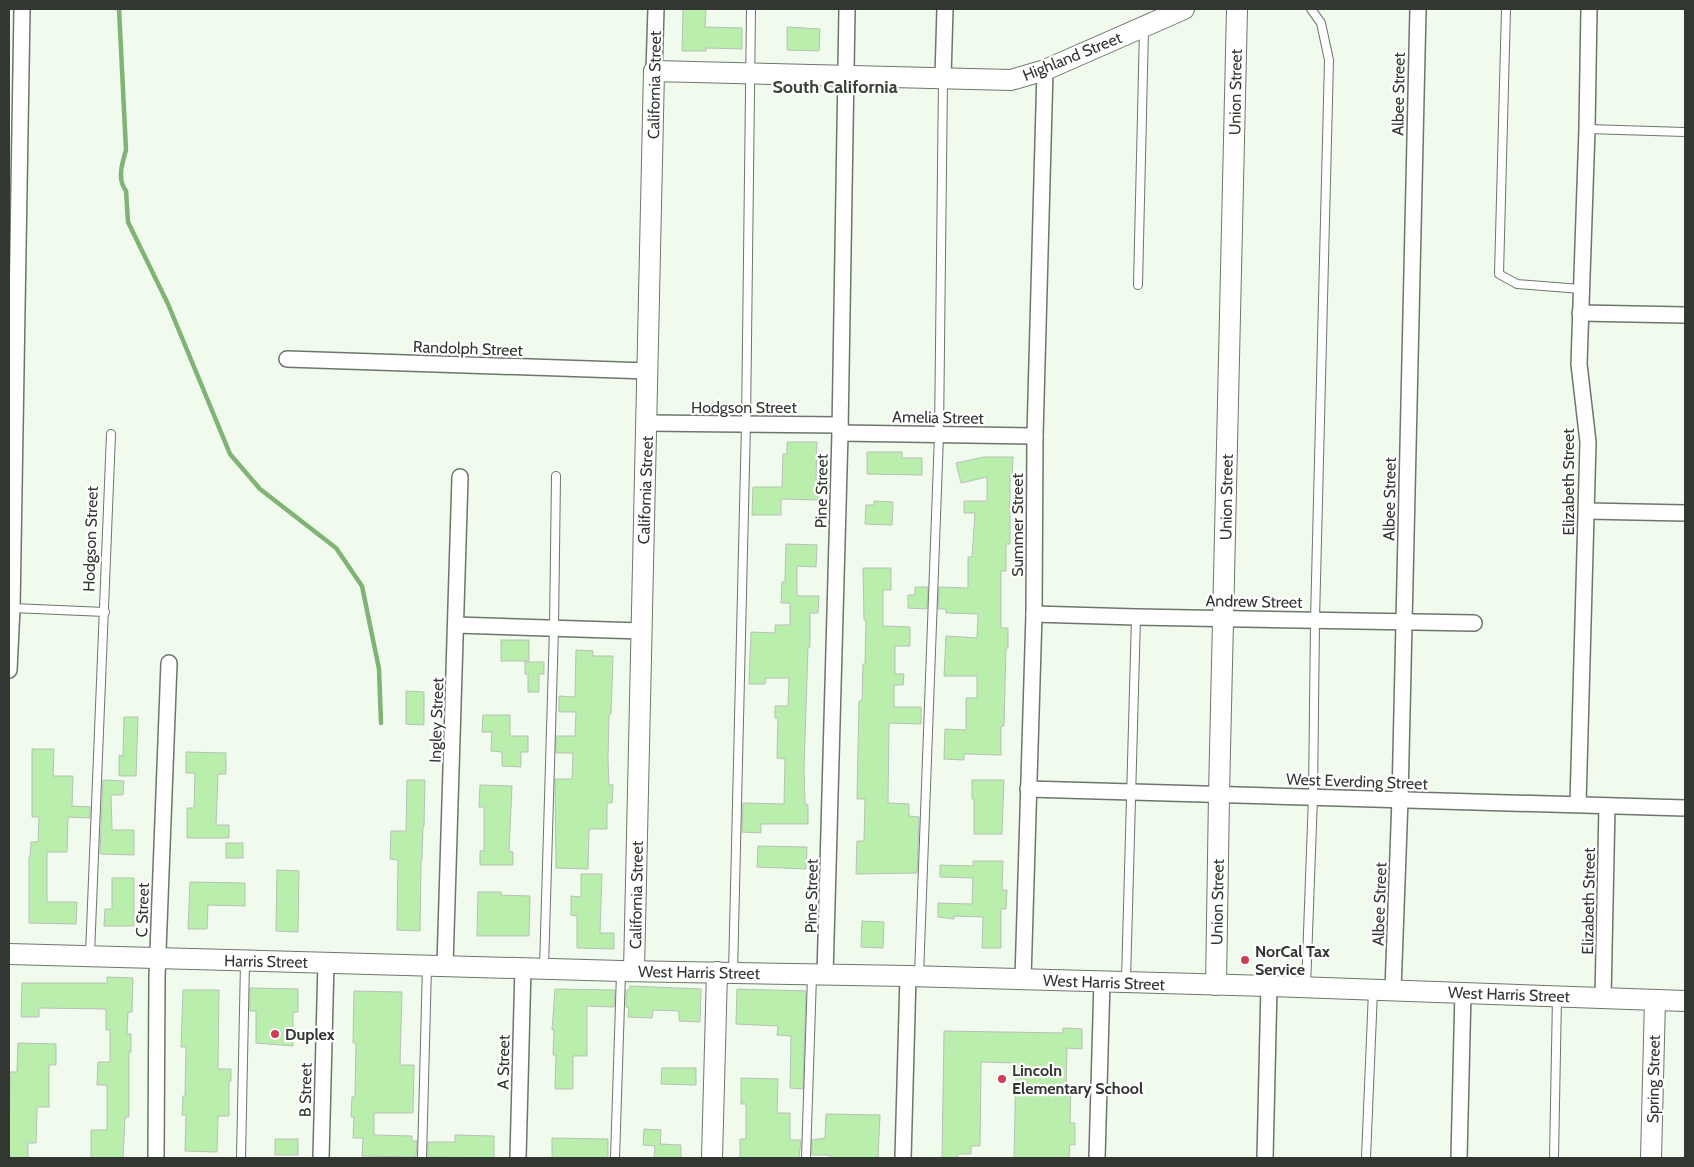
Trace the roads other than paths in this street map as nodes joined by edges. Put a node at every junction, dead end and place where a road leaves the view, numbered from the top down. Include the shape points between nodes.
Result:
1 (22, 9) edge
2 (656, 9) edge
3 (751, 9) edge
4 (847, 9) edge
5 (945, 9) edge
6 (1237, 9) edge
7 (1311, 9) edge
8 (1418, 9) edge
9 (1506, 9) edge
10 (1590, 9) edge
11 (1177, 10) edge
12 (1144, 26) junction
13 (1045, 70) junction
14 (654, 71) junction
15 (750, 74) junction
16 (846, 77) junction
17 (943, 77) junction
18 (1587, 130) junction
19 (1685, 132) edge
20 (1138, 285) dead end
21 (1581, 289) junction
22 (1580, 313) junction
23 (1685, 315) edge
24 (287, 359) dead end
25 (648, 371) junction
26 (647, 423) junction
27 (746, 424) junction
28 (840, 429) junction
29 (111, 434) dead end
30 (939, 435) junction
31 (1035, 436) junction
32 (556, 476) dead end
33 (460, 477) dead end
34 (1587, 511) junction
35 (1685, 513) edge
36 (12, 608) junction
37 (105, 612) junction
38 (1034, 614) junction
39 (1136, 617) junction
40 (1223, 618) junction
41 (1315, 620) junction
42 (1403, 621) junction
43 (1474, 623) dead end
44 (456, 626) junction
45 (554, 628) junction
46 (641, 631) junction
47 (169, 663) dead end
48 (9, 670) edge
49 (1028, 789) junction
50 (1131, 792) junction
51 (1219, 795) junction
52 (1313, 797) junction
53 (1400, 799) junction
54 (1578, 804) junction
55 (1607, 806) junction
56 (1685, 808) edge
57 (9, 954) edge
58 (90, 956) junction
59 (158, 958) junction
60 (246, 960) junction
61 (326, 962) junction
62 (436, 965) junction
63 (523, 967) junction
64 (544, 968) junction
65 (627, 971) junction
66 (725, 972) junction
67 (819, 974) junction
68 (913, 976) junction
69 (1023, 979) junction
70 (1102, 981) junction
71 (1126, 982) junction
72 (1216, 985) junction
73 (1269, 986) junction
74 (1306, 987) junction
75 (1373, 989) junction
76 (1393, 990) junction
77 (1463, 992) junction
78 (1557, 997) junction
79 (1603, 998) junction
80 (1655, 1000) junction
81 (1685, 1001) edge
82 (156, 1158) edge
83 (241, 1158) edge
84 (321, 1158) edge
85 (422, 1158) edge
86 (518, 1158) edge
87 (615, 1158) edge
88 (712, 1158) edge
89 (806, 1158) edge
90 (903, 1158) edge
91 (1098, 1158) edge
92 (1265, 1158) edge
93 (1366, 1158) edge
94 (1459, 1158) edge
95 (1554, 1158) edge
96 (1651, 1158) edge

1 - 36 street
2 - 14 street, California Street
3 - 15 lane
4 - 16 street, Pine Street
5 - 17 street
6 - 40 street, Union Street
7 - 41 lane via 1321,23 1329,60
8 - 42 street, Albee Street
9 - 21 lane via 1499,274 1517,284
10 - 18 street, Elizabeth Street
11 - 12 street, Highland Street
12 - 13 street, Highland Street
12 - 20 lane
13 - 17 street, Highland Street via 1010,80
13 - 31 street, Summer Street
14 - 15 street, Highland Street
14 - 25 street, California Street
15 - 16 street, Highland Street
15 - 27 lane
16 - 17 street, Highland Street
16 - 28 street, Pine Street
17 - 30 lane
18 - 19 lane
18 - 21 street, Elizabeth Street
21 - 22 street, Elizabeth Street
22 - 23 street
22 - 34 street, Elizabeth Street via 1579,364 1588,442
24 - 25 street, Randolph Street
25 - 26 street, California Street
26 - 27 street, Hodgson Street
26 - 46 street, California Street
27 - 28 street, Hodgson Street
27 - 66 lane
28 - 30 street, Amelia Street
28 - 67 street, Pine Street
29 - 37 lane, Hodgson Street
30 - 31 street, Amelia Street
30 - 68 lane
31 - 38 street, Summer Street
32 - 45 lane
33 - 44 street, Ingley Street
34 - 35 street
34 - 54 street, Elizabeth Street
36 - 37 lane, Hodgson Street
36 - 48 street
37 - 58 lane
38 - 39 street, Andrew Street
38 - 49 street, Summer Street
39 - 40 street, Andrew Street
39 - 50 lane
40 - 41 street, Andrew Street
40 - 51 street, Union Street
41 - 42 street, Andrew Street
41 - 52 lane
42 - 43 street, Andrew Street
42 - 53 street, Albee Street
44 - 45 street
44 - 62 street, Ingley Street
45 - 46 street
45 - 64 lane
46 - 65 street, California Street
47 - 59 street, C Street
49 - 50 street, West Everding Street
49 - 69 street, Summer Street
50 - 51 street, West Everding Street
50 - 71 lane
51 - 52 street, West Everding Street
51 - 72 street, Union Street
52 - 53 street, West Everding Street
52 - 74 lane
53 - 54 street, West Everding Street
53 - 76 street, Albee Street
54 - 55 street, West Everding Street
55 - 56 street, West Everding Street
55 - 79 street, Elizabeth Street
57 - 58 street, Harris Street
58 - 59 street, Harris Street
59 - 60 street, Harris Street
59 - 82 street, C Street
60 - 61 street, Harris Street
60 - 83 lane
61 - 62 street, Harris Street
61 - 84 street, B Street
62 - 63 street, Harris Street
62 - 85 lane
63 - 64 street, West Harris Street
63 - 86 street, A Street
64 - 65 street, West Harris Street
65 - 66 street, West Harris Street
65 - 87 lane
66 - 67 street, West Harris Street
66 - 88 street
67 - 68 street, West Harris Street
67 - 89 lane
68 - 69 street, West Harris Street
68 - 90 street
69 - 70 street, West Harris Street
70 - 71 street, West Harris Street
70 - 91 street
71 - 72 street, West Harris Street
72 - 73 street, West Harris Street
73 - 74 street, West Harris Street
73 - 92 street
74 - 75 street, West Harris Street
75 - 76 street, West Harris Street
75 - 93 lane
76 - 77 street, West Harris Street
77 - 78 street, West Harris Street
77 - 94 street
78 - 79 street, West Harris Street
78 - 95 lane
79 - 80 street, West Harris Street
80 - 81 street, West Harris Street
80 - 96 street, Spring Street

